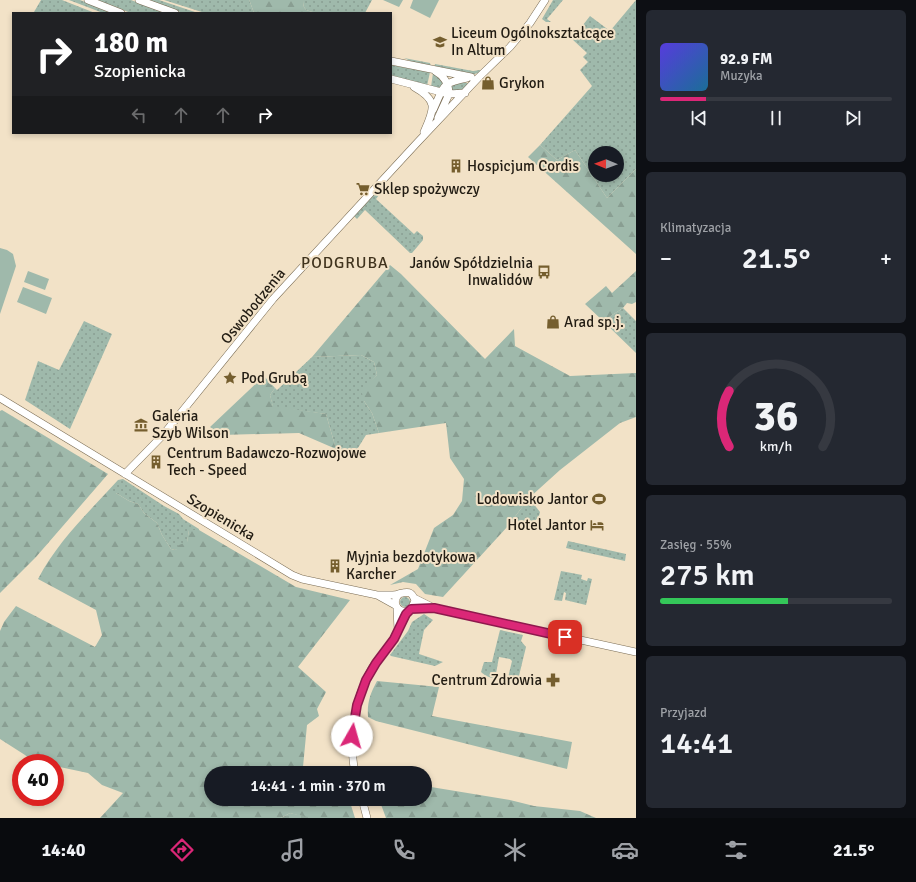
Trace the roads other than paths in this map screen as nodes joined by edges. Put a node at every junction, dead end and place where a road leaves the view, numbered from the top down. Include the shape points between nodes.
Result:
1 (88, 0) edge
2 (139, 0) edge
3 (545, 0) edge
4 (119, 12) edge
5 (172, 12) edge
6 (392, 61) edge
7 (433, 70) junction
8 (471, 77) junction
9 (479, 77) junction
10 (392, 79) edge
11 (403, 82) junction
12 (447, 83) junction
13 (441, 92) junction
14 (465, 93) junction
15 (449, 94) junction
16 (432, 112) junction
17 (437, 122) junction
18 (422, 138) junction
19 (0, 398) edge
20 (125, 474) junction
21 (399, 594) junction
22 (377, 596) junction
23 (414, 598) junction
24 (396, 606) junction
25 (434, 608) junction
26 (410, 610) junction
27 (398, 630) junction
28 (636, 652) edge
29 (355, 766) edge
30 (364, 806) edge
31 (367, 818) edge

1 - 4 street
2 - 5 street
3 - 9 street, Oswobodzenia via 519,38
6 - 7 street
7 - 8 street
7 - 12 street
8 - 9 street
8 - 12 street
9 - 14 street, Oswobodzenia
10 - 11 street
11 - 13 street
11 - 16 street via 426,94 433,105
12 - 13 street
12 - 15 street
13 - 15 street
13 - 16 street
14 - 15 street
14 - 17 street, Oswobodzenia
15 - 17 street, Oswobodzenia
16 - 18 street
17 - 18 street, Oswobodzenia
18 - 20 street, Oswobodzenia via 288,282 163,435
19 - 20 street, Szopienicka
20 - 22 street, Szopienicka via 292,575
21 - 22 street, Szopienicka
21 - 23 street via 407,592
21 - 24 street via 395,599
22 - 24 street, Szopienicka
23 - 25 street
23 - 26 street via 415,604
24 - 26 street via 402,611
24 - 27 street
25 - 26 street
25 - 28 street
26 - 27 street
27 - 29 street via 371,670 359,699 352,736
30 - 31 street

